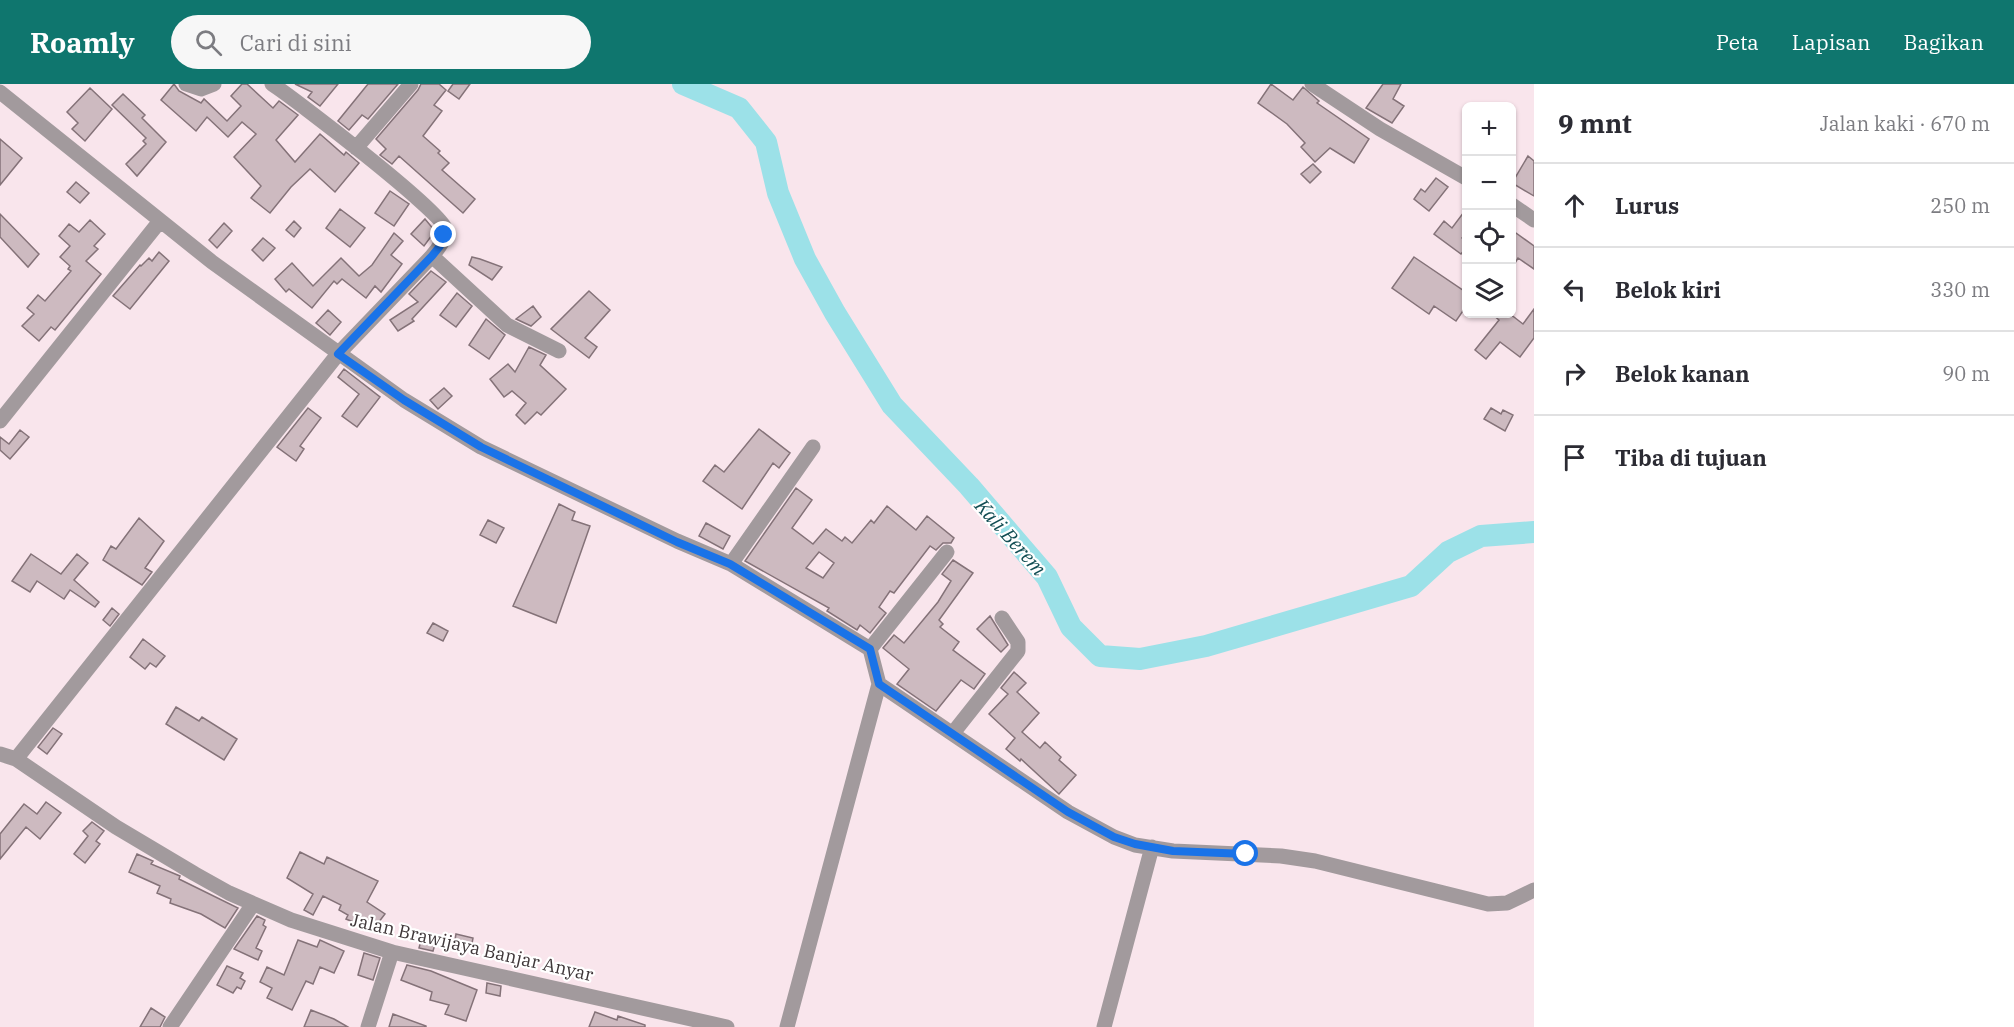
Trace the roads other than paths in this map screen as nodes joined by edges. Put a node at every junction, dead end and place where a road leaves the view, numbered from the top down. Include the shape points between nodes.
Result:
1 (186, 84) edge
2 (214, 84) edge
3 (272, 84) edge
4 (411, 84) edge
5 (1312, 84) edge
6 (0, 92) edge
7 (356, 148) junction
8 (1462, 175) edge
9 (1516, 208) edge
10 (160, 220) junction
11 (1534, 220) edge
12 (432, 256) junction
13 (559, 351) dead end
14 (338, 354) junction
15 (0, 421) edge
16 (813, 447) dead end
17 (947, 552) dead end
18 (730, 564) junction
19 (1002, 618) dead end
20 (870, 649) junction
21 (879, 684) junction
22 (953, 733) junction
23 (0, 754) edge
24 (16, 759) junction
25 (1152, 847) junction
26 (1534, 890) edge
27 (253, 904) junction
28 (393, 952) junction
29 (170, 1027) edge
30 (368, 1027) edge
31 (727, 1027) edge
32 (787, 1027) edge
33 (1104, 1027) edge

1 - 2 street via 201,89
3 - 7 street
4 - 7 street
5 - 8 street via 1380,129
6 - 10 street
7 - 12 street via 441,223 444,235
9 - 11 street
10 - 14 street
10 - 15 street
12 - 13 street via 507,325
12 - 14 street
14 - 18 street via 481,447
14 - 24 street
16 - 18 street
17 - 20 street
18 - 20 street
19 - 22 street via 1018,642 1018,651
20 - 21 street
21 - 22 street
21 - 32 street
22 - 25 street via 1089,825 1114,837
23 - 24 street, Jalan Brawijaya Banjar Anyar
24 - 27 street, Jalan Brawijaya Banjar Anyar via 116,827
25 - 26 street via 1315,861 1496,905
25 - 33 street
27 - 28 street, Jalan Brawijaya Banjar Anyar
27 - 29 street
28 - 30 street
28 - 31 street, Jalan Brawijaya Banjar Anyar

